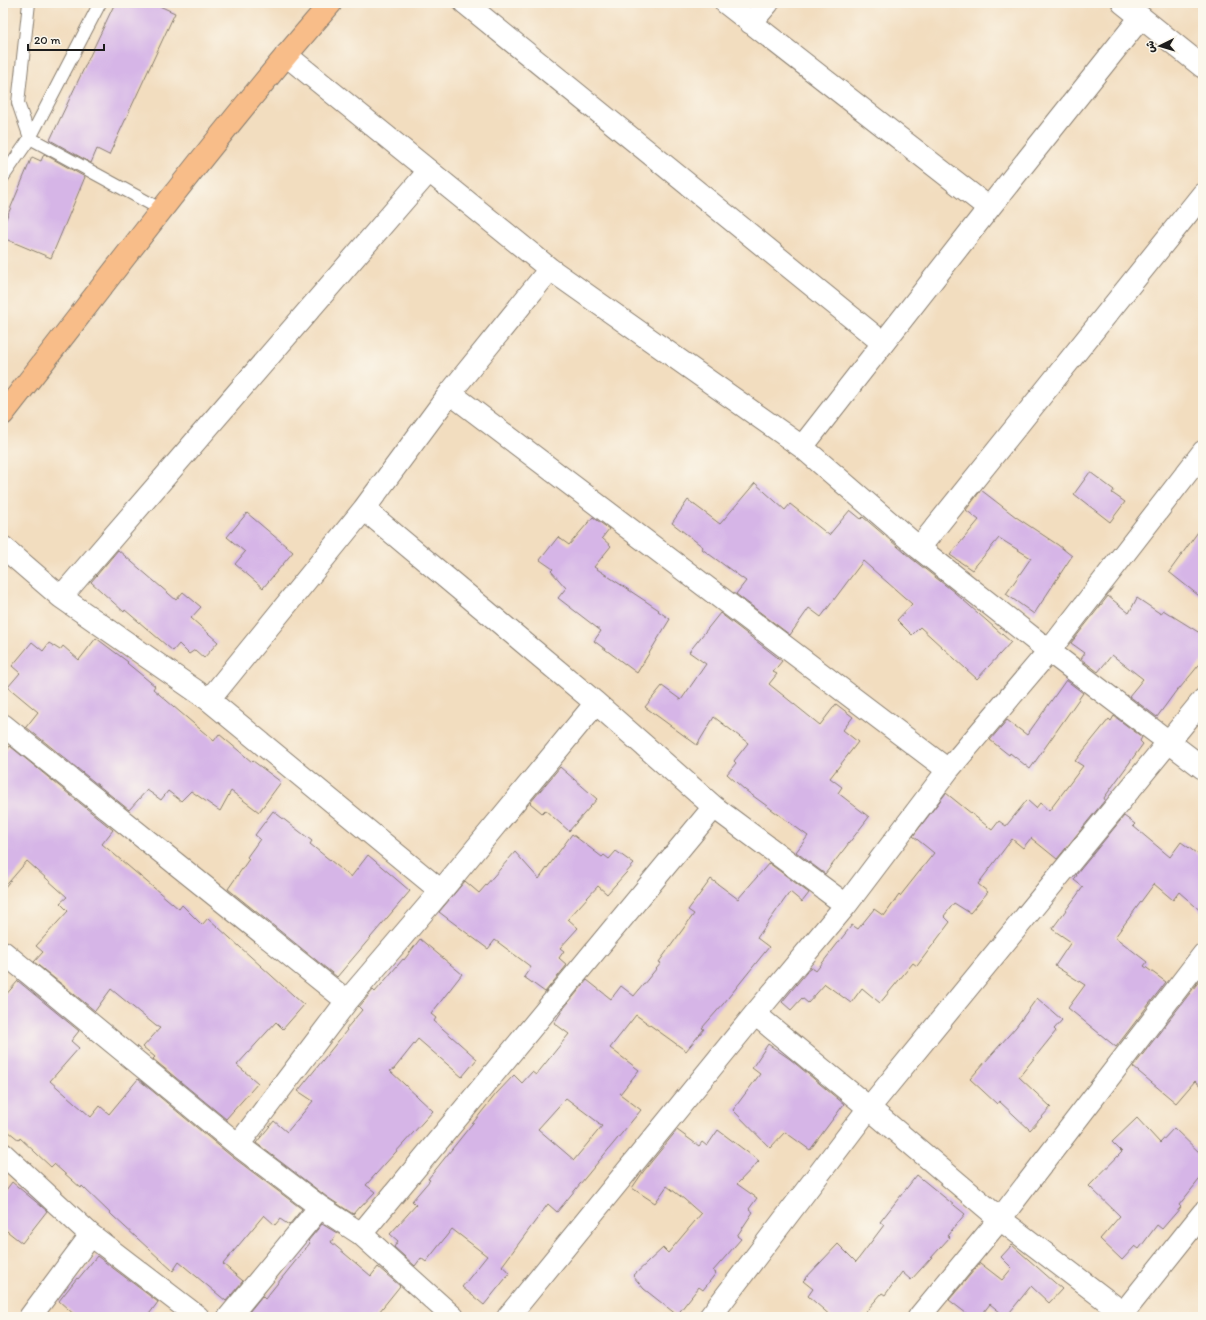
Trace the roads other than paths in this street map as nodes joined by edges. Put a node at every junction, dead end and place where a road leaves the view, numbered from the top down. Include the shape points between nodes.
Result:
1 (29, 3) edge
2 (100, 3) edge
3 (331, 3) edge
4 (465, 3) edge
5 (726, 3) edge
6 (768, 3) edge
7 (1123, 3) edge
8 (1141, 17) junction
9 (751, 23) junction
10 (286, 55) junction
11 (1203, 67) edge
12 (30, 138) junction
13 (429, 171) junction
14 (3, 177) edge
15 (1203, 194) edge
16 (989, 208) junction
17 (162, 210) junction
18 (550, 269) junction
19 (883, 343) junction
20 (450, 393) junction
21 (3, 414) edge
22 (802, 447) junction
23 (1203, 452) edge
24 (364, 509) junction
25 (3, 547) edge
26 (919, 548) junction
27 (61, 597) junction
28 (1049, 651) junction
29 (209, 700) junction
30 (1203, 700) edge
31 (596, 703) junction
32 (3, 725) edge
33 (1168, 742) junction
34 (1203, 768) edge
35 (948, 770) junction
36 (714, 807) junction
37 (441, 891) junction
38 (846, 905) junction
39 (1203, 955) edge
40 (5, 957) edge
41 (347, 1001) junction
42 (755, 1014) junction
43 (869, 1108) junction
44 (238, 1144) junction
45 (3, 1154) edge
46 (320, 1207) junction
47 (1203, 1213) edge
48 (1000, 1219) junction
49 (361, 1234) junction
50 (90, 1235) junction
51 (1122, 1315) edge
52 (30, 1317) edge
53 (198, 1317) edge
54 (229, 1317) edge
55 (453, 1317) edge
56 (508, 1317) edge
57 (710, 1317) edge
58 (919, 1317) edge

1 - 12 lane via 18,103
2 - 12 lane
3 - 10 main road
4 - 19 street
5 - 9 street
6 - 9 street
7 - 8 street
8 - 11 street
8 - 16 street
9 - 16 street
10 - 13 street
10 - 17 main road
12 - 14 lane
12 - 17 lane
13 - 18 street
13 - 27 street
15 - 26 street
16 - 19 street
17 - 21 main road
18 - 20 street
18 - 22 street
19 - 22 street
20 - 24 street
20 - 35 street
22 - 26 street
23 - 28 street
24 - 29 street
24 - 31 street
25 - 27 street
26 - 28 street
27 - 29 street
28 - 33 street
28 - 35 street
29 - 37 street
30 - 33 street
31 - 36 street
31 - 37 street
32 - 41 street
33 - 34 street
33 - 43 street
35 - 38 street
36 - 38 street
36 - 49 street
37 - 41 street
38 - 42 street
39 - 48 street
40 - 44 street
41 - 44 street
42 - 43 street
42 - 56 street
43 - 48 street
43 - 57 street
44 - 46 street
45 - 50 street
46 - 49 street
46 - 54 street
47 - 51 street
48 - 51 street
48 - 58 street
49 - 55 street
50 - 52 street
50 - 53 street

